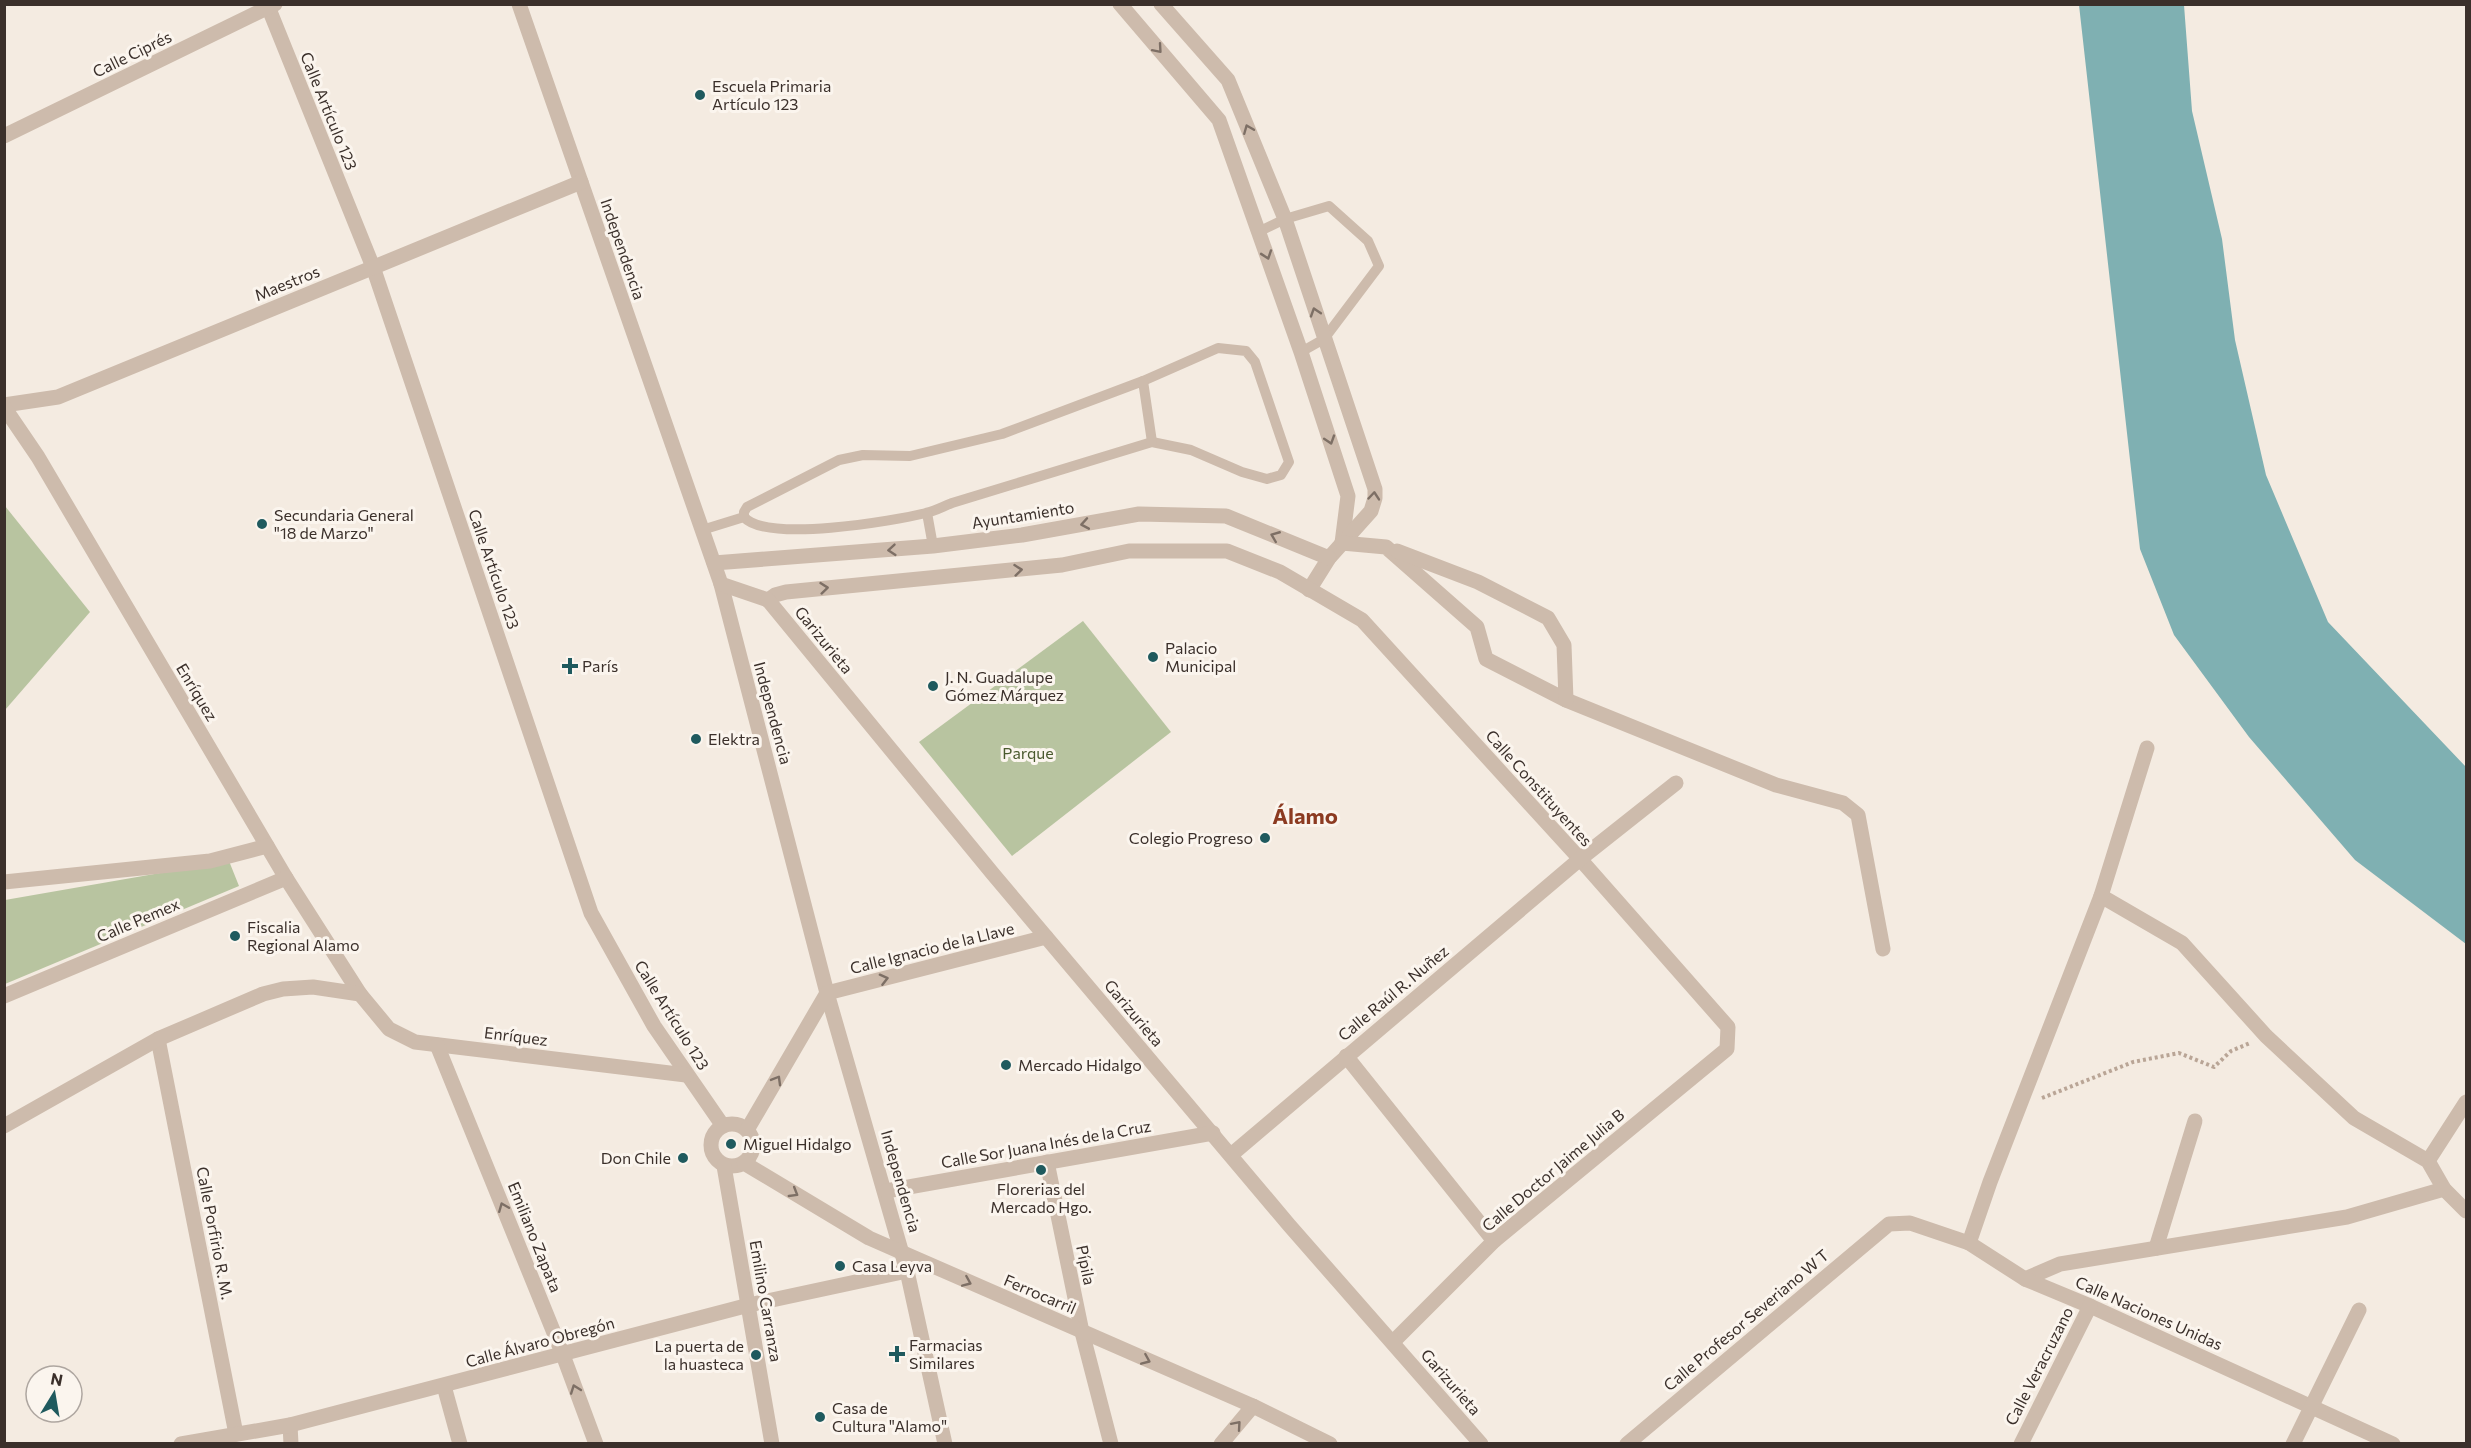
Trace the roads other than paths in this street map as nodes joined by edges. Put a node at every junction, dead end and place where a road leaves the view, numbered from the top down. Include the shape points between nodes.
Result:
1 (519, 4) edge
2 (1120, 4) edge
3 (1161, 4) edge
4 (270, 5) edge
5 (4, 135) edge
6 (580, 182) junction
7 (1285, 219) junction
8 (1258, 232) junction
9 (373, 267) junction
10 (1324, 339) junction
11 (1301, 352) junction
12 (1143, 381) junction
13 (4, 406) edge
14 (1152, 442) junction
15 (927, 513) junction
16 (744, 517) junction
17 (702, 530) junction
18 (1342, 543) junction
19 (933, 546) junction
20 (1386, 547) junction
21 (1329, 558) junction
22 (714, 563) junction
23 (721, 584) junction
24 (1309, 590) junction
25 (768, 600) junction
26 (1566, 700) junction
27 (2147, 748) dead end
28 (1676, 783) dead end
29 (267, 846) junction
30 (1580, 859) junction
31 (286, 878) junction
32 (4, 882) edge
33 (2101, 896) junction
34 (1046, 937) junction
35 (1883, 949) dead end
36 (827, 993) junction
37 (360, 994) junction
38 (4, 996) edge
39 (1728, 1027) joint
40 (158, 1039) junction
41 (437, 1045) junction
42 (1346, 1056) junction
43 (686, 1075) junction
44 (2466, 1102) edge
45 (2195, 1121) dead end
46 (4, 1126) edge
47 (723, 1126) junction
48 (747, 1130) junction
49 (1213, 1133) junction
50 (1231, 1155) junction
51 (2428, 1161) junction
52 (1047, 1162) junction
53 (744, 1163) junction
54 (724, 1166) junction
55 (2444, 1189) junction
56 (886, 1191) junction
57 (2466, 1211) edge
58 (1889, 1224) joint
59 (1494, 1241) junction
60 (1969, 1243) junction
61 (2156, 1248) junction
62 (902, 1254) junction
63 (908, 1271) junction
64 (2025, 1279) junction
65 (750, 1305) junction
66 (2090, 1306) junction
67 (2359, 1310) dead end
68 (1082, 1332) junction
69 (1393, 1342) junction
70 (563, 1355) junction
71 (444, 1386) junction
72 (1253, 1406) junction
73 (2313, 1406) junction
74 (290, 1425) junction
75 (236, 1434) junction
76 (181, 1443) edge
77 (291, 1443) edge
78 (460, 1443) edge
79 (596, 1443) edge
80 (772, 1443) edge
81 (945, 1443) edge
82 (1110, 1443) edge
83 (1221, 1443) edge
84 (1330, 1443) edge
85 (1481, 1443) edge
86 (1627, 1443) edge
87 (2021, 1443) edge
88 (2293, 1443) edge
89 (2393, 1443) edge

1 - 6 street, Independencia
2 -> 8 street via 1219,120
7 -> 3 street via 1228,80
4 - 5 street, Calle Ciprés
4 - 9 street, Calle Artículo 123
6 - 9 street, Maestros
6 - 17 street, Independencia
7 - 8 lane
10 -> 7 street
7 - 10 lane via 1329,206 1368,241 1379,266
8 -> 11 street
9 - 13 street, Maestros via 58,397
9 - 43 street, Calle Artículo 123 via 591,913
10 - 11 lane
18 -> 10 street via 1371,511 1376,498
11 -> 18 street via 1348,496
12 - 14 lane
12 - 14 lane via 1218,348 1246,351 1255,362 1289,462 1281,475 1267,479 1191,450
12 - 16 lane via 1002,434 910,456 863,455 839,460 747,507
13 - 29 street, Enríquez via 38,457
14 - 15 lane
15 - 16 lane via 794,530 772,529
15 - 19 lane
16 - 17 lane
17 - 22 street, Independencia
18 - 20 street
18 - 21 street
21 -> 19 street, Ayuntamiento via 1226,516 1138,514
19 -> 22 street, Ayuntamiento
20 - 26 street via 1478,627 1486,659
20 - 26 street via 1478,582 1548,618 1564,645
21 - 24 street
22 - 23 street, Independencia
23 - 25 street
23 - 36 street, Independencia
25 -> 24 street via 786,592 1062,565 1153,550 1227,551
24 - 30 street, Calle Constituyentes via 1362,620
25 - 34 street, Garizurieta
26 - 35 street via 1776,785 1843,803 1858,815
27 - 33 street
28 - 30 street, Calle Raúl R. Nuñez
29 - 31 street, Enríquez
29 - 32 street via 210,861
30 - 39 street, Calle Constituyentes
30 - 42 street, Calle Raúl R. Nuñez
31 - 37 street, Enríquez
31 - 38 street, Calle Pemex
33 - 51 street via 2182,943 2266,1036 2354,1118
33 - 60 street
36 -> 34 street, Calle Ignacio de la Llave
34 - 49 street, Garizurieta
48 -> 36 street
36 - 56 street, Independencia
37 - 40 street via 313,987 283,989 236,1004
37 - 41 street, Enríquez via 389,1029 416,1042
39 - 59 street, Calle Doctor Jaime Julia B via 1727,1049
40 - 46 street
40 - 75 street, Calle Porfirio R. M.
41 - 43 street, Enríquez
70 -> 41 street, Emiliano Zapata
42 - 50 street, Calle Raúl R. Nuñez
42 - 59 street
43 - 47 street, Calle Artículo 123
44 - 51 street
45 - 61 street
47 - 48 street via 731,1124
47 - 54 street via 714,1134 710,1146 714,1158
48 - 53 street via 753,1141 752,1154
49 - 50 street, Garizurieta
49 - 52 street, Calle Sor Juana Inés de la Cruz
50 - 69 street, Garizurieta
51 - 55 street
52 - 56 street, Calle Sor Juana Inés de la Cruz
52 - 68 street, Pípila
53 - 54 street
53 -> 62 street, Ferrocarril
54 - 65 street, Emilino Carranza
55 - 57 street
55 - 61 street via 2347,1216
56 - 62 street, Independencia
58 - 60 street, Calle Naciones Unidas via 1910,1222
58 - 86 street, Calle Profesor Severiano W T
59 - 69 street, Calle Doctor Jaime Julia B
60 - 64 street, Calle Naciones Unidas
61 - 64 street via 2060,1264
62 - 63 street, Independencia
62 -> 68 street, Ferrocarril
63 - 65 street, Calle Álvaro Obregón
63 - 81 street, Independencia
64 - 66 street, Calle Naciones Unidas
65 - 70 street, Calle Álvaro Obregón
65 - 80 street, Emilino Carranza
66 - 73 street, Calle Naciones Unidas
66 - 87 street, Calle Veracruzano
67 - 73 street
68 -> 72 street, Ferrocarril
68 - 82 street, Pípila
69 - 85 street, Garizurieta
70 - 71 street, Calle Álvaro Obregón
79 -> 70 street, Emiliano Zapata
71 - 74 street, Calle Álvaro Obregón
71 - 78 street
83 -> 72 street
72 - 84 street, Ferrocarril
73 - 88 street
73 - 89 street, Calle Naciones Unidas
74 - 75 street, Calle Álvaro Obregón
74 - 77 street
75 - 76 street, Calle Álvaro Obregón

